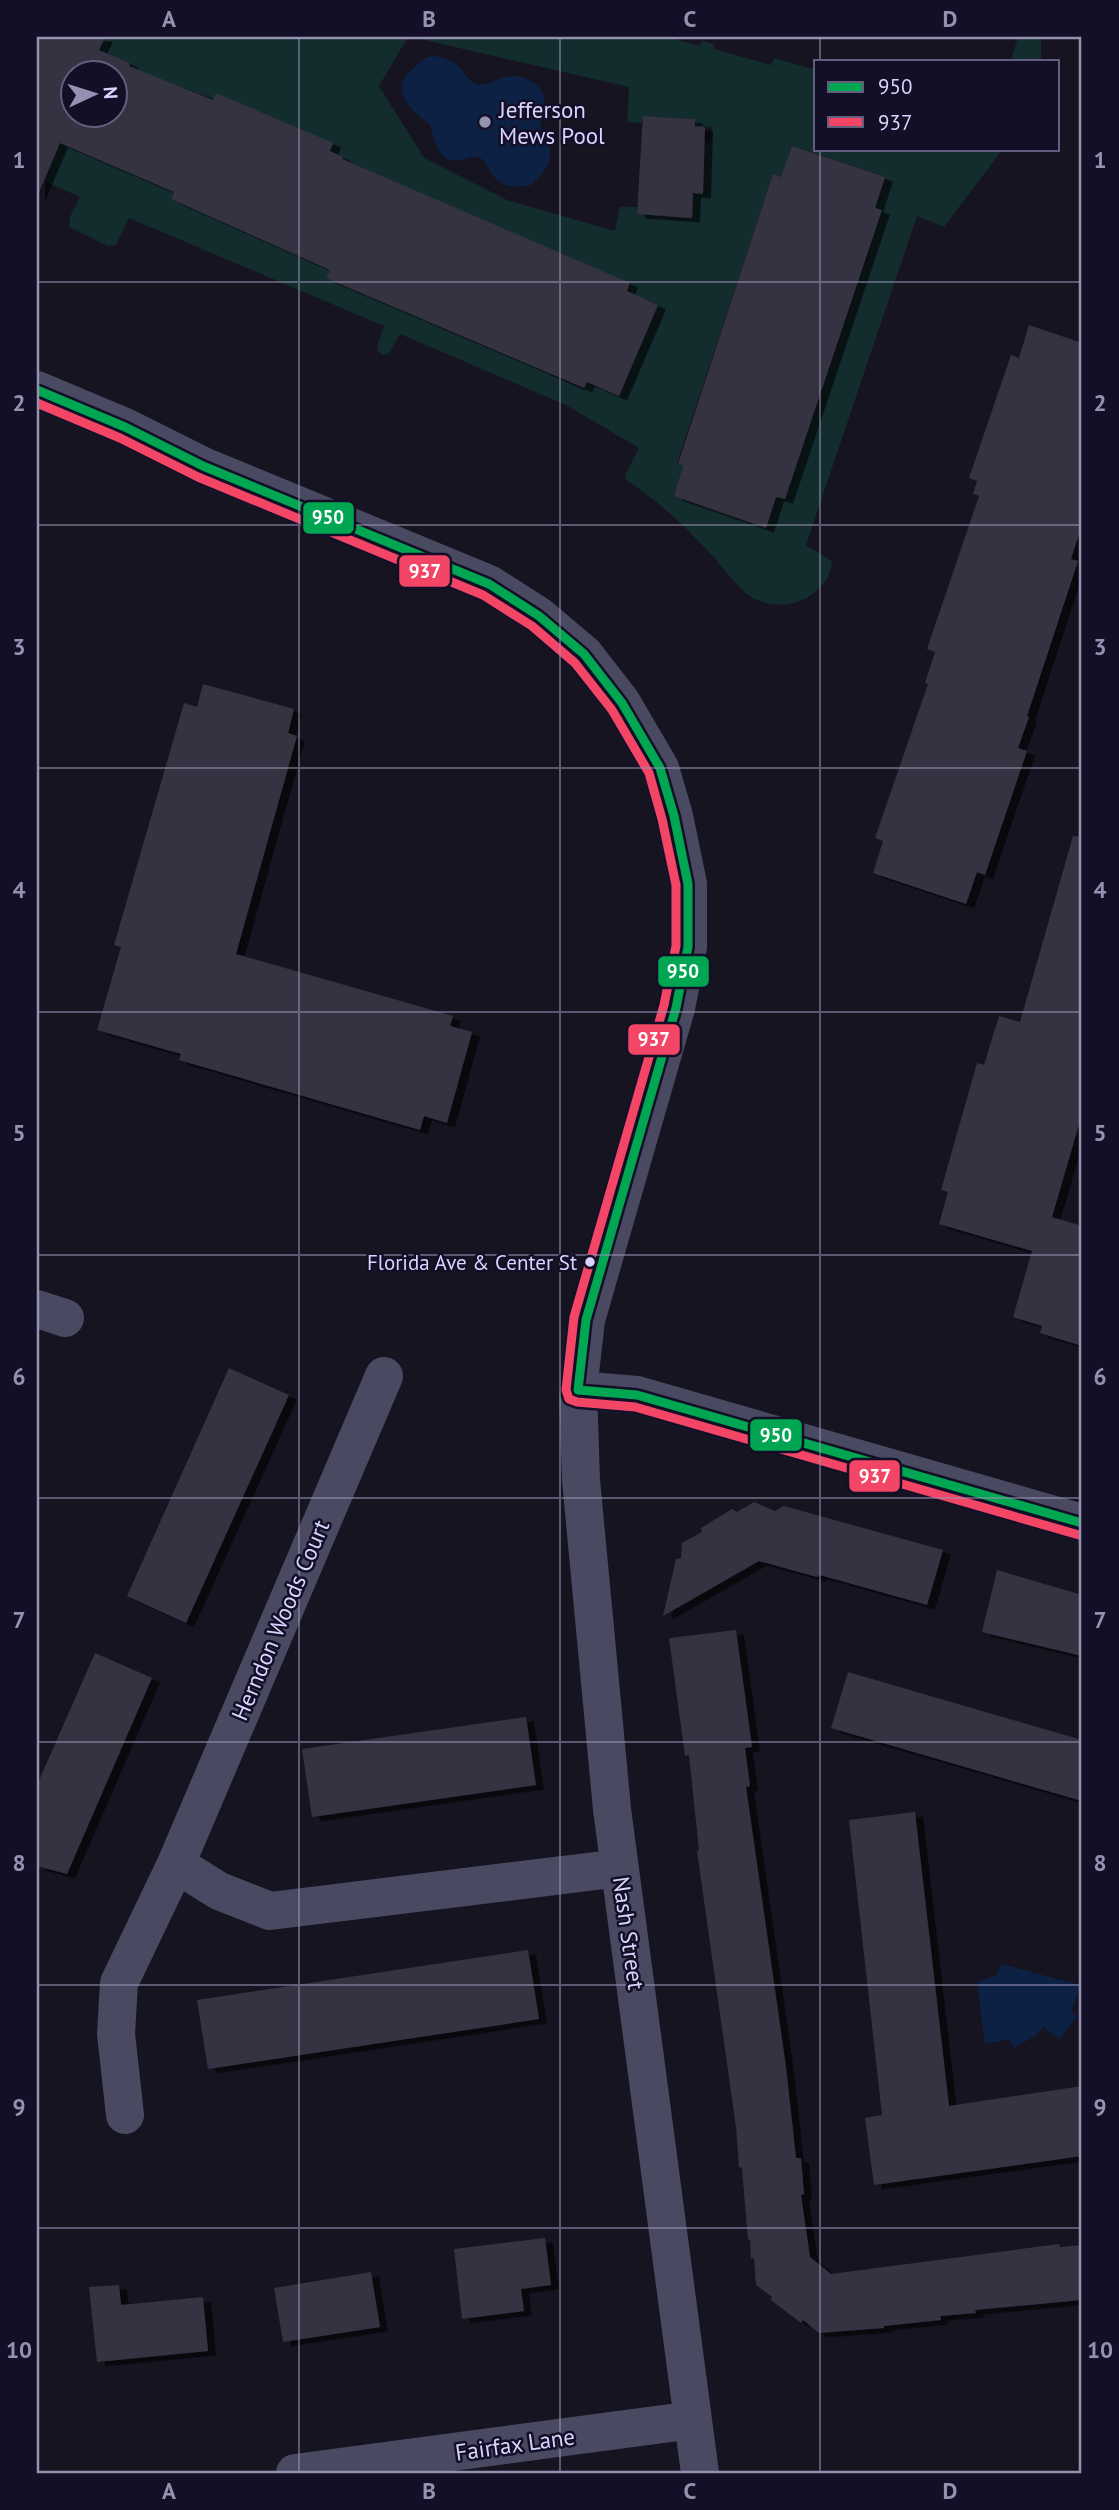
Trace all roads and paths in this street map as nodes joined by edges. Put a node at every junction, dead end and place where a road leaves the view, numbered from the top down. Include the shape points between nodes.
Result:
1 (37, 390) edge
2 (384, 1376) dead end
3 (578, 1390) junction
4 (1082, 1523) edge
5 (176, 1864) junction
6 (620, 1868) junction
7 (125, 2115) dead end
8 (693, 2420) junction
9 (295, 2473) edge
10 (701, 2473) edge

1 - 3 street, Nash Street via 203,467 489,584 539,616 584,654 622,703 660,768 688,884 688,947 676,1008 586,1320
2 - 5 street, Herndon Woods Court
3 - 4 street via 636,1395
3 - 6 street, Nash Street via 581,1480
5 - 6 street via 219,1891 270,1911
5 - 7 street, Herndon Woods Court via 119,1983 116,2034
6 - 8 street, Nash Street
8 - 9 street, Fairfax Lane
8 - 10 street, Nash Street

